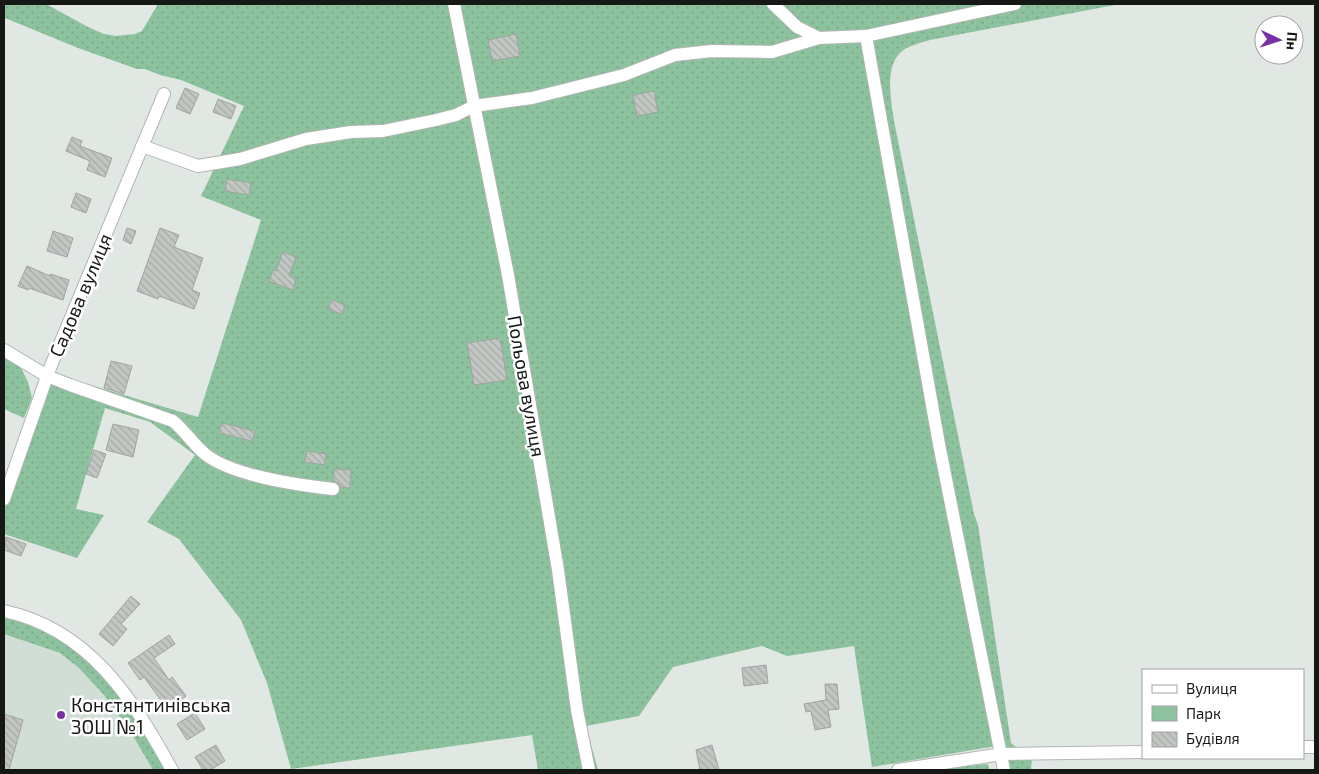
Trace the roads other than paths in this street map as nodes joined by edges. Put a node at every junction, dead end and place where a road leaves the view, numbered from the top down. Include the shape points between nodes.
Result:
1 (454, 4) edge
2 (773, 4) edge
3 (1014, 4) edge
4 (866, 36) junction
5 (819, 38) junction
6 (164, 94) dead end
7 (474, 106) junction
8 (142, 146) junction
9 (4, 350) edge
10 (47, 376) junction
11 (334, 489) dead end
12 (4, 499) edge
13 (4, 611) edge
14 (1142, 752) edge
15 (1002, 754) junction
16 (172, 770) edge
17 (589, 770) edge
18 (898, 770) edge
19 (1004, 770) edge

1 - 7 street, Польова вулиця
2 - 5 street via 797,27
3 - 4 street
4 - 5 street
4 - 15 street via 955,531
5 - 7 street via 772,52 712,51 675,55 624,75 532,98
6 - 8 street, Садова вулиця
7 - 8 street via 436,120 383,131 306,139 240,159 198,166
7 - 17 street, Польова вулиця via 510,285
8 - 10 street, Садова вулиця
9 - 10 street
10 - 11 street via 173,421 206,454 228,468
10 - 12 street, Садова вулиця
13 - 16 street via 60,633 94,658 137,711
14 - 15 street
15 - 18 street
15 - 19 street

